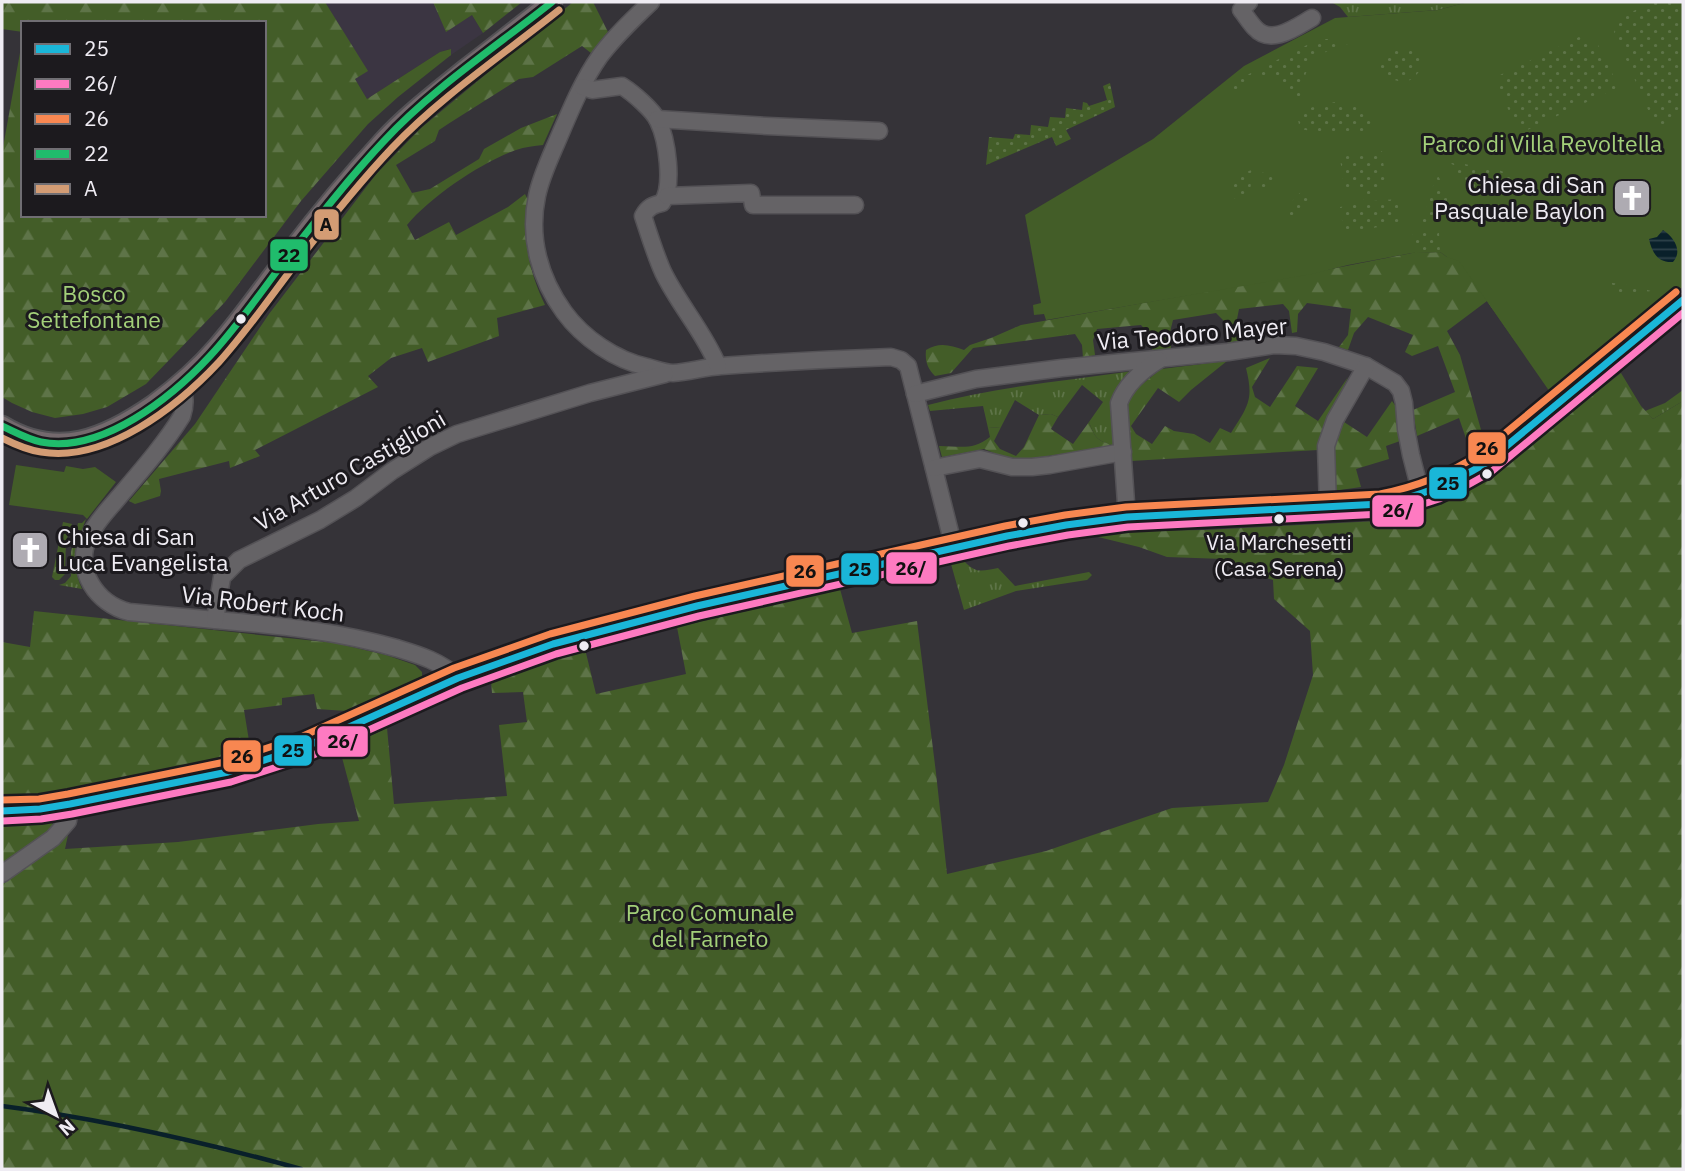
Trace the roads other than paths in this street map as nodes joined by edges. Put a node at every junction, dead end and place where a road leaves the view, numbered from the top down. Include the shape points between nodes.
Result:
1 (552, 2) edge
2 (652, 2) edge
3 (1249, 2) edge
4 (1312, 18) dead end
5 (583, 87) junction
6 (657, 119) junction
7 (879, 131) dead end
8 (667, 196) junction
9 (855, 205) dead end
10 (1683, 300) edge
11 (1161, 359) junction
12 (718, 366) junction
13 (1366, 366) junction
14 (671, 373) junction
15 (181, 384) junction
16 (915, 394) junction
17 (2, 426) edge
18 (1123, 453) junction
19 (934, 468) junction
20 (1421, 494) junction
21 (1328, 507) junction
22 (1127, 517) junction
23 (954, 548) junction
24 (215, 620) junction
25 (458, 678) junction
26 (70, 804) junction
27 (2, 811) edge
28 (2, 874) edge

1 - 15 main road via 386,138 240,321
2 - 5 street via 607,47
3 - 4 street via 1241,10 1265,35 1278,35
5 - 6 street via 622,86
5 - 14 street via 537,196 535,244 540,267 553,297 593,342 643,366
6 - 7 street
6 - 8 street via 667,157
8 - 9 street via 751,193 753,205
8 - 12 street via 643,216 663,272
10 - 20 main road via 1486,463
11 - 13 street, Via Teodoro Mayer via 1274,345 1324,352
11 - 16 street, Via Teodoro Mayer via 976,379
11 - 18 street via 1141,371 1123,393 1119,403
12 - 14 street, Via Arturo Castiglioni
12 - 16 street, Via Arturo Castiglioni via 891,357 908,366
13 - 20 street, Via Teodoro Mayer via 1401,391
13 - 21 street via 1335,420 1326,446
14 - 24 street, Via Arturo Castiglioni via 590,393 430,447 320,520 239,560 222,577
15 - 17 main road via 130,421 96,438 44,442
15 - 24 street, Via Robert Koch via 186,406 182,416 93,529 84,549 84,566 92,588 118,609
16 - 19 street
18 - 19 street via 1041,466 1012,467 980,459
18 - 22 street
19 - 23 street
20 - 21 main road via 1398,502
21 - 22 main road
22 - 23 main road
23 - 25 main road via 618,625
24 - 25 street, Via Robert Koch via 361,638 419,655
25 - 26 main road via 260,763
26 - 27 main road
26 - 28 street via 68,821 53,838

